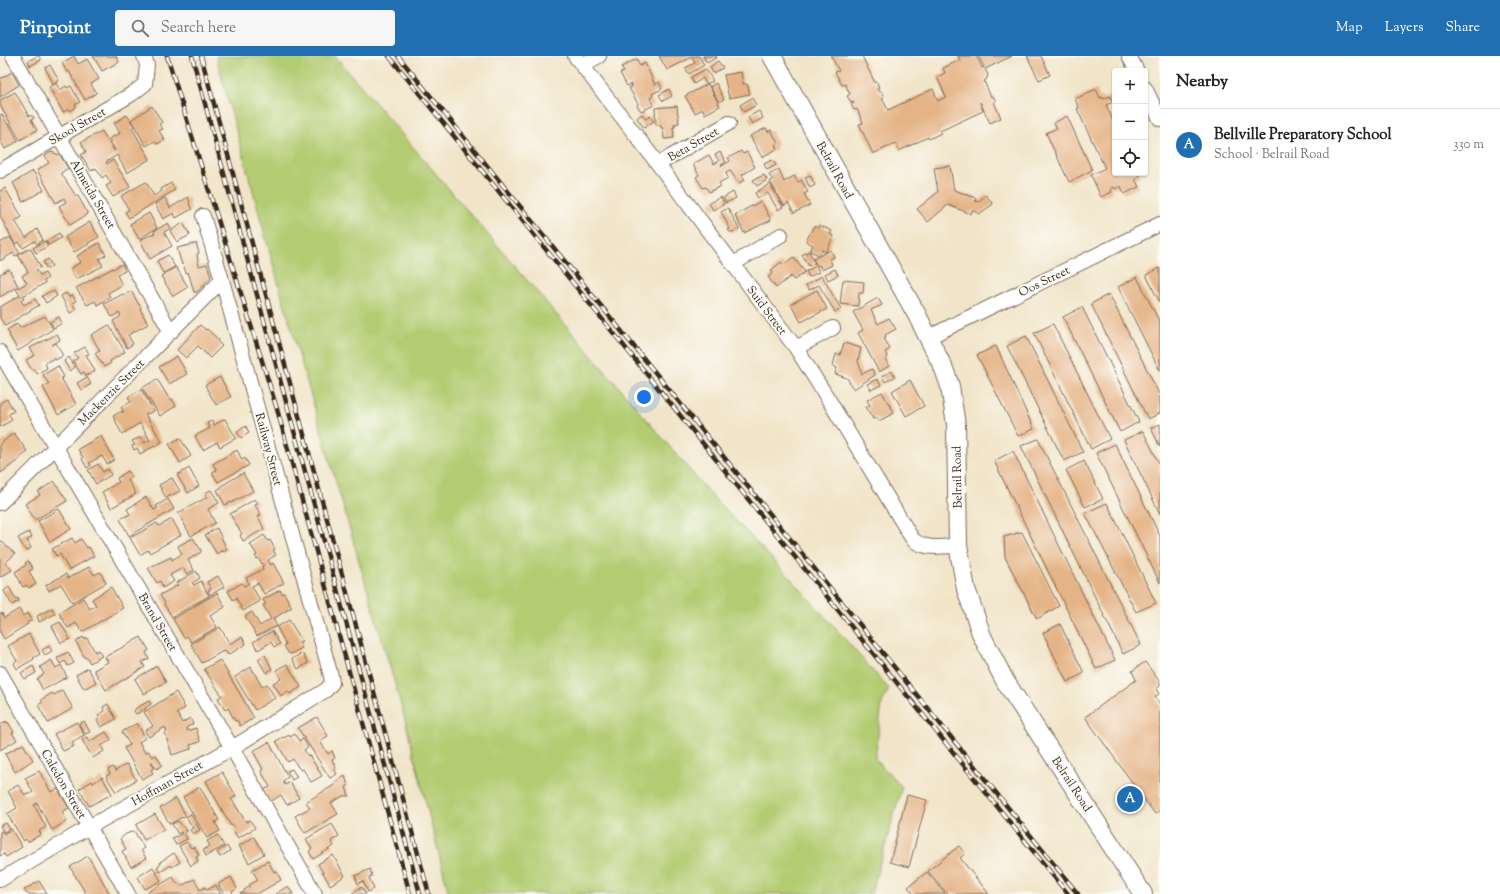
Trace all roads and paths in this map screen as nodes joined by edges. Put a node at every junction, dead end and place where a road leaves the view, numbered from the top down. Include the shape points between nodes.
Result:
1 (13, 56) edge
2 (144, 56) edge
3 (599, 56) edge
4 (772, 56) edge
5 (1130, 56) edge
6 (579, 61) edge
7 (1136, 68) edge
8 (1148, 94) edge
9 (1160, 118) edge
10 (729, 123) dead end
11 (60, 136) junction
12 (658, 164) junction
13 (0, 171) edge
14 (203, 216) dead end
15 (1160, 224) edge
16 (781, 235) dead end
17 (733, 264) junction
18 (222, 280) junction
19 (833, 328) dead end
20 (171, 332) junction
21 (929, 337) junction
22 (796, 348) junction
23 (0, 352) edge
24 (55, 447) junction
25 (0, 503) edge
26 (958, 545) junction
27 (0, 673) edge
28 (332, 683) joint
29 (232, 748) junction
30 (89, 827) junction
31 (0, 880) edge
32 (128, 894) edge
33 (315, 894) edge
34 (1143, 894) edge

1 - 11 street, Almeida Street
2 - 11 street, Skool Street via 147,65 145,84
3 - 6 street
4 - 21 street, Belrail Road
5 - 7 street
6 - 12 street, Suid Street
8 - 9 street
10 - 12 street, Beta Street
11 - 13 street, Skool Street
11 - 20 street, Almeida Street
12 - 17 street, Suid Street
14 - 18 street, Railway Street
15 - 21 street, Oos Street
16 - 17 street
17 - 22 street, Suid Street
18 - 20 street, Mackenzie Street
18 - 28 street, Railway Street
19 - 22 street
20 - 24 street, Mackenzie Street
21 - 26 street, Belrail Road via 944,369 954,405
22 - 26 street, Suid Street via 913,540 932,548
23 - 24 street, Brand Street
24 - 25 street, Mackenzie Street
24 - 29 street, Brand Street
26 - 34 street, Belrail Road via 972,610 1005,681
27 - 30 street, Caledon Street
28 - 29 street, Hoffman Street via 326,690
29 - 30 street, Hoffman Street
29 - 33 street, Brand Street
30 - 31 street, Hoffman Street
30 - 32 street, Caledon Street

